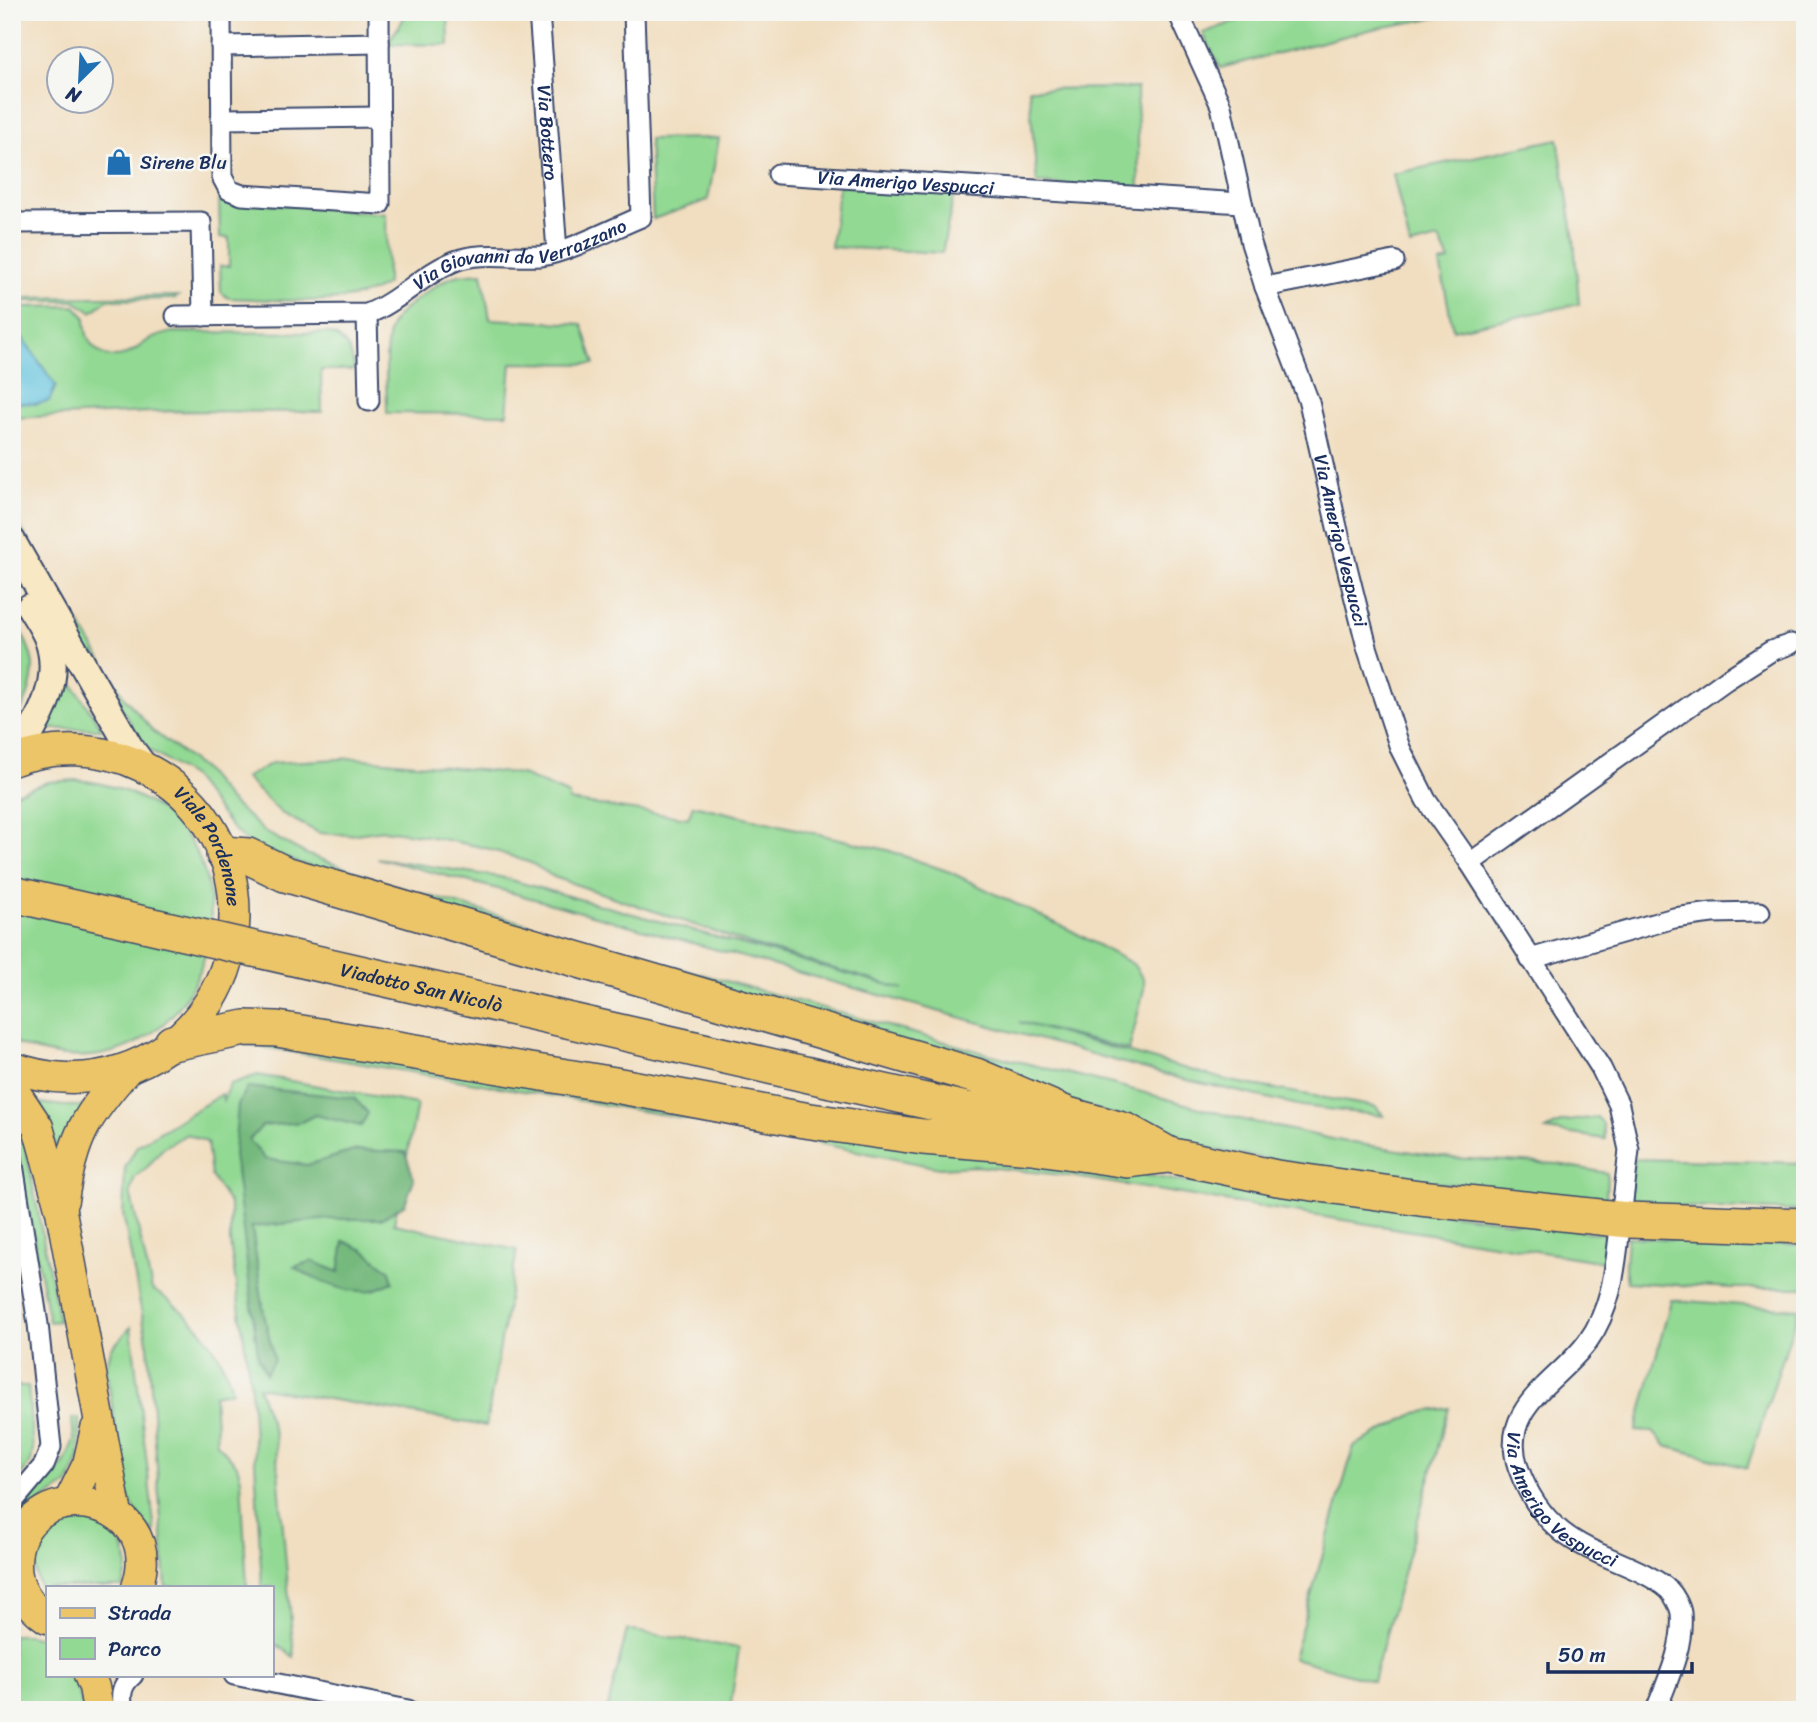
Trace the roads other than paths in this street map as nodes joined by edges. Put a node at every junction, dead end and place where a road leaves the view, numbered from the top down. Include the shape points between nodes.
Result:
1 (221, 12) edge
2 (379, 12) edge
3 (539, 12) edge
4 (634, 12) edge
5 (1178, 12) edge
6 (379, 43) junction
7 (221, 46) junction
8 (380, 117) junction
9 (221, 119) junction
10 (778, 174) dead end
11 (1242, 203) junction
12 (12, 223) edge
13 (557, 251) junction
14 (1394, 261) dead end
15 (1265, 287) junction
16 (367, 314) junction
17 (176, 316) dead end
18 (203, 316) junction
19 (369, 401) dead end
20 (12, 541) edge
21 (12, 576) edge
22 (1791, 644) dead end
23 (13, 761) edge
24 (145, 768) junction
25 (224, 854) junction
26 (1470, 863) junction
27 (12, 894) edge
28 (1760, 912) dead end
29 (1530, 959) junction
30 (172, 1043) junction
31 (12, 1067) edge
32 (128, 1068) junction
33 (12, 1088) edge
34 (1169, 1155) junction
35 (12, 1158) edge
36 (1623, 1201) dead end
37 (61, 1211) junction
38 (1805, 1226) edge
39 (1619, 1236) dead end
40 (98, 1419) junction
41 (69, 1502) junction
42 (12, 1503) edge
43 (117, 1515) junction
44 (14, 1564) edge
45 (136, 1586) edge
46 (19, 1597) edge
47 (46, 1617) edge
48 (132, 1676) edge
49 (239, 1676) edge
50 (123, 1710) edge
51 (408, 1710) edge
52 (1656, 1710) edge

1 - 7 street
2 - 6 street
3 - 13 street, Via Bottero
4 - 13 street, Via Giovanni da Verrazzano via 641,217
5 - 11 street, Via Amerigo Vespucci via 1222,106
6 - 7 street
6 - 8 street
7 - 9 street
8 - 9 street
8 - 9 street via 380,204 242,195 229,190 222,177
10 - 11 street, Via Amerigo Vespucci
11 - 15 street, Via Amerigo Vespucci
12 - 18 street via 201,222
13 - 16 street, Via Giovanni da Verrazzano via 542,256 455,261
14 - 15 street
15 - 26 street, Via Amerigo Vespucci via 1309,402 1367,647 1399,748 1426,800
16 - 18 street, Via Giovanni da Verrazzano
16 - 19 street
17 - 18 street, Via Giovanni da Verrazzano
20 - 24 main road, Viale Pordenone
21 - 23 main road, Viale Pordenone via 47,636 52,656 46,702
22 - 26 street via 1771,651 1726,680
23 - 24 main road, Viale Pordenone via 41,753 80,751
24 - 25 main road, Viale Pordenone via 188,800
25 - 30 main road, Viale Pordenone via 235,909 230,957 207,1007
25 - 34 highway via 248,856 285,874 976,1076 1068,1115 1126,1131
26 - 29 street, Via Amerigo Vespucci
27 - 34 highway, Viadotto San Nicolò, bridge
28 - 29 street via 1674,918
29 - 36 street, Via Amerigo Vespucci via 1601,1068 1619,1105 1629,1150
30 - 32 main road, Viale Pordenone
30 - 34 highway via 245,1028 277,1029 923,1137 1128,1160
31 - 32 main road, Viale Pordenone via 70,1078
32 - 37 main road, Viale Pordenone via 83,1125 68,1163
33 - 37 main road, Viale Pordenone via 38,1127
34 - 38 highway, Viadotto San Nicolò via 1277,1178 1420,1198 1628,1220
35 - 42 street via 38,1324 51,1447 44,1465
37 - 40 main road, Viale Pordenone
39 - 52 street, Via Amerigo Vespucci via 1612,1286 1590,1340 1529,1404 1517,1424 1514,1444 1525,1485 1546,1518 1563,1534 1671,1591 1681,1610 1681,1637
40 - 41 main road, Viale Pordenone via 88,1464
40 - 43 main road, Viale Pordenone
41 - 43 main road via 91,1503
41 - 44 main road via 50,1508 32,1523
43 - 45 main road, Viale Pordenone via 138,1546 141,1569
44 - 46 main road
46 - 47 main road
48 - 50 street via 123,1685
49 - 51 street

